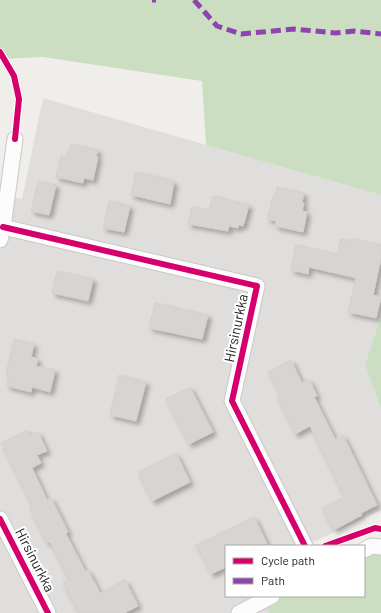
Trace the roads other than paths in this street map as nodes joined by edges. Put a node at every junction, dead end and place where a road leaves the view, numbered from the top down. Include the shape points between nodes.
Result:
1 (15, 139) dead end
2 (2, 234) edge
3 (0, 519) edge
4 (304, 545) edge
5 (381, 547) edge
6 (365, 550) edge
7 (270, 597) edge
8 (48, 613) edge
9 (239, 613) edge

1 - 2 street, Hirsinurkka
2 - 4 street, Hirsinurkka via 257,286 232,401
3 - 8 street, Hirsinurkka
5 - 6 street via 372,546
7 - 9 street

